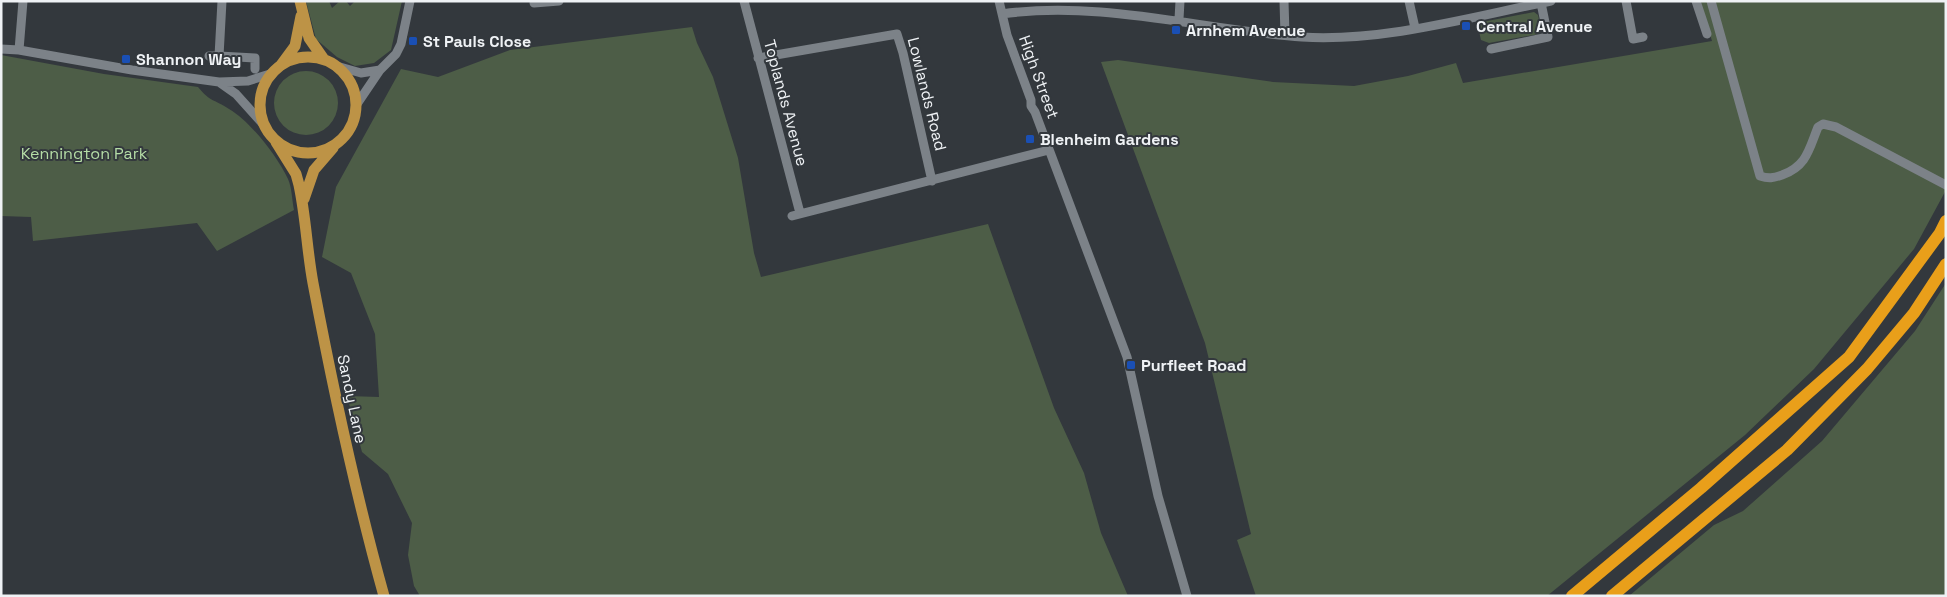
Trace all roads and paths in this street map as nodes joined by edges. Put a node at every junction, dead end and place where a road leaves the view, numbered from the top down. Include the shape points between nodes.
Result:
1 (24, 1) edge
2 (222, 1) edge
3 (410, 1) edge
4 (559, 1) edge
5 (744, 1) edge
6 (999, 1) edge
7 (1180, 1) edge
8 (1284, 1) edge
9 (1409, 1) edge
10 (1551, 1) edge
11 (1626, 1) edge
12 (1696, 1) edge
13 (1712, 1) edge
14 (534, 2) edge
15 (1541, 3) junction
16 (301, 7) edge
17 (1002, 14) junction
18 (1180, 19) junction
19 (1415, 28) junction
20 (1707, 34) dead end
21 (1285, 35) junction
22 (1644, 37) dead end
23 (1, 49) edge
24 (1491, 49) dead end
25 (19, 50) junction
26 (209, 56) dead end
27 (219, 56) junction
28 (323, 58) junction
29 (758, 58) junction
30 (281, 66) junction
31 (340, 67) junction
32 (255, 69) dead end
33 (380, 70) junction
34 (270, 74) junction
35 (219, 82) junction
36 (357, 104) junction
37 (263, 124) junction
38 (276, 142) junction
39 (333, 148) junction
40 (1049, 150) junction
41 (932, 181) junction
42 (1946, 185) edge
43 (303, 206) junction
44 (1946, 221) edge
45 (1946, 264) edge
46 (384, 596) edge
47 (1187, 596) edge
48 (1572, 596) edge
49 (1612, 596) edge

1 - 25 street
2 - 27 street
3 - 33 street via 401,44
4 - 14 street
5 - 29 street, Toplands Avenue
6 - 17 street
7 - 18 street
8 - 21 street
9 - 19 street
10 - 15 street
11 - 22 street via 1633,39
12 - 20 street
13 - 42 street via 1760,176 1769,179 1795,170 1803,162 1818,127 1823,124 1836,127
15 - 19 street
15 - 24 street via 1548,37
16 - 28 main road via 309,38
16 - 30 main road via 297,40
17 - 18 street via 1061,8
17 - 40 street, High Street via 1031,106
18 - 21 street
19 - 21 street via 1347,37
23 - 25 street
25 - 35 street
26 - 27 street
27 - 32 street via 255,58
28 - 30 main road via 300,58
28 - 31 main road
29 - 41 street, Lowlands Road via 897,34
29 - 41 street, Toplands Avenue via 796,214
30 - 34 main road
31 - 33 street via 361,73
31 - 36 main road via 350,80
33 - 36 street
34 - 35 street via 248,81
34 - 37 main road via 261,94
35 - 37 street via 236,94
36 - 39 main road via 349,131
37 - 38 main road
38 - 39 main road via 304,153
38 - 43 main road, Sandy Lane via 296,174
39 - 43 main road, Sandy Lane via 309,179
40 - 41 street
40 - 47 street via 1127,357 1158,496
43 - 46 main road, Sandy Lane via 332,385
44 - 48 highway via 1850,357
45 - 49 highway via 1914,313 1867,369 1794,443

